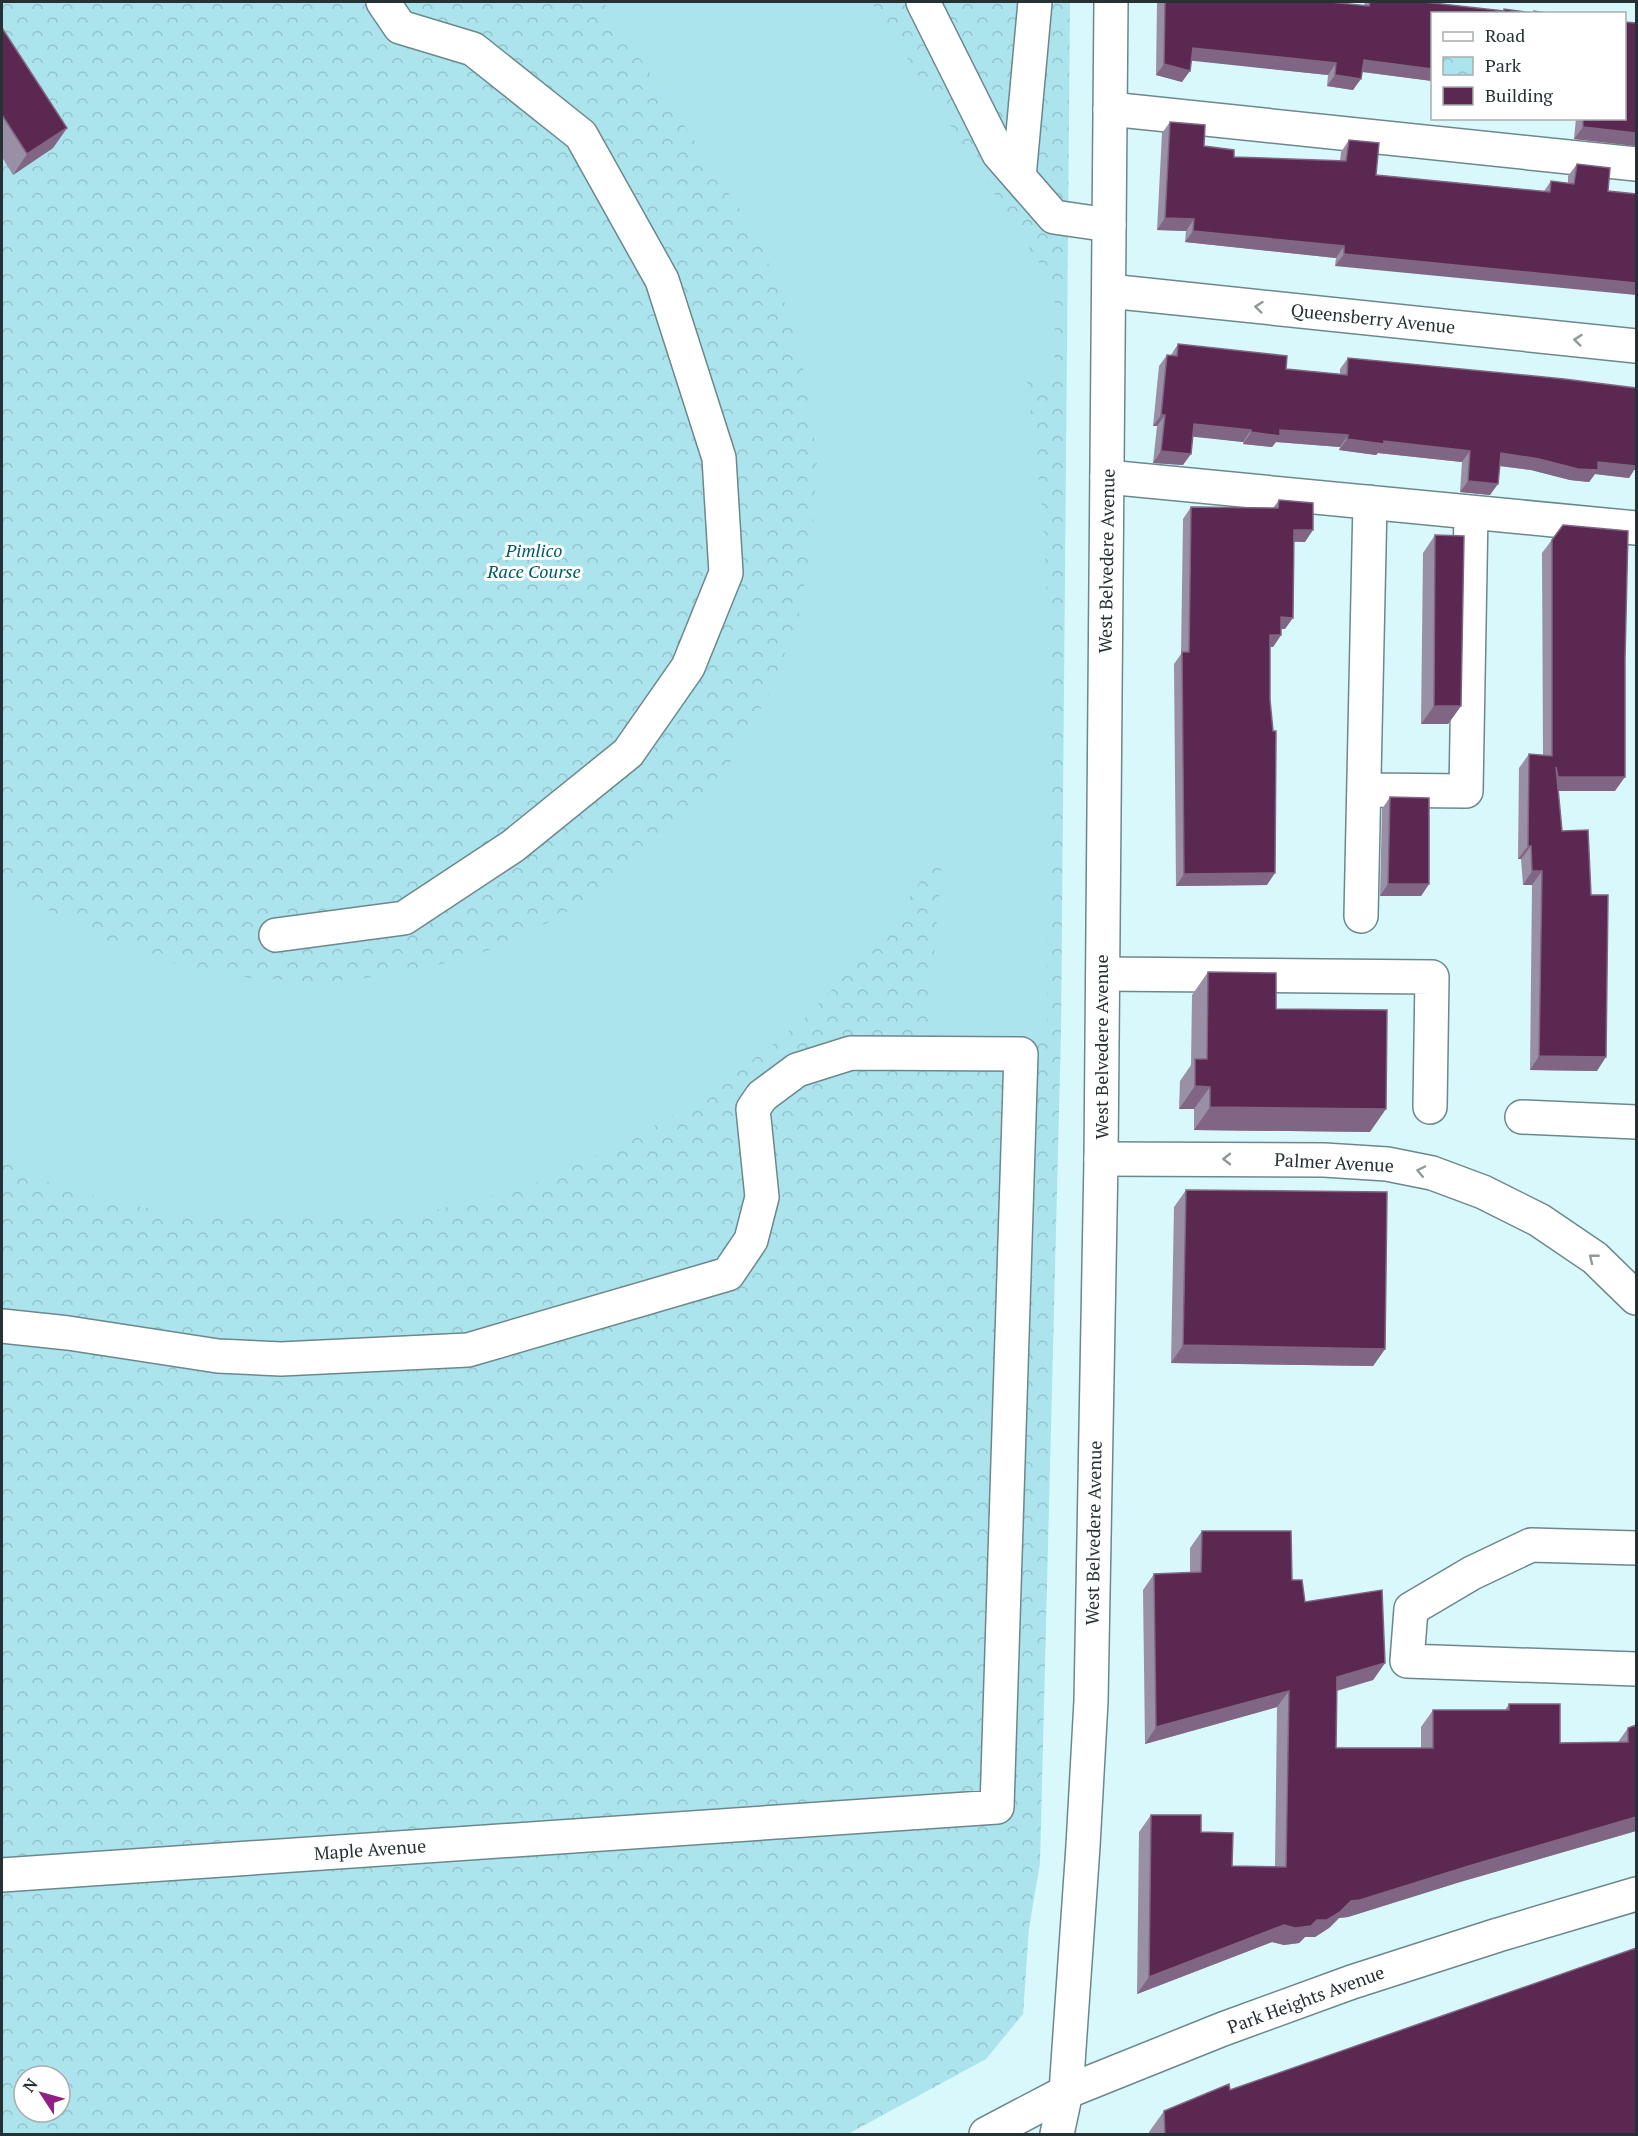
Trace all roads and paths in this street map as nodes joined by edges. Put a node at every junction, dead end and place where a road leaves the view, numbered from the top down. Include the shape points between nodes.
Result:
1 (383, 2) edge
2 (923, 2) edge
3 (1035, 2) edge
4 (1111, 2) edge
5 (1110, 110) junction
6 (1636, 164) edge
7 (1020, 177) junction
8 (1109, 225) junction
9 (1109, 291) junction
10 (1636, 346) edge
11 (1107, 477) junction
12 (1370, 502) junction
13 (1471, 512) junction
14 (1636, 528) edge
15 (1364, 790) junction
16 (1361, 916) dead end
17 (276, 935) dead end
18 (1103, 974) junction
19 (1430, 1107) dead end
20 (1522, 1117) dead end
21 (1636, 1122) edge
22 (1101, 1158) junction
23 (1636, 1298) edge
24 (2, 1326) edge
25 (1636, 1548) edge
26 (1636, 1669) edge
27 (2, 1875) edge
28 (1636, 1894) edge
29 (1066, 2092) junction
30 (986, 2134) edge
31 (1057, 2134) edge
32 (1081, 2134) edge

1 - 17 main road via 400,27 472,49 581,135 662,280 719,458 726,573 688,667 628,753 522,839 404,918
2 - 7 main road via 999,154
3 - 7 main road
4 - 5 main road, West Belvedere Avenue
5 - 6 main road
5 - 8 main road, West Belvedere Avenue
7 - 8 main road via 1054,217
8 - 9 main road, West Belvedere Avenue
10 -> 9 main road, Queensberry Avenue
9 - 11 main road, West Belvedere Avenue
11 - 12 main road
11 - 18 main road, West Belvedere Avenue
12 - 13 main road
12 - 15 main road
13 - 14 main road
13 - 15 main road via 1466,791
15 - 16 main road
18 - 19 main road via 1432,977
18 - 22 main road, West Belvedere Avenue
20 - 21 main road
23 -> 22 main road, Palmer Avenue via 1595,1258 1539,1220 1483,1192 1432,1173 1387,1164 1324,1160
22 - 29 main road, West Belvedere Avenue via 1090,1701
24 - 27 main road, Maple Avenue via 219,1356 281,1359 468,1350 728,1274 751,1240 762,1197 753,1109 762,1096 797,1070 851,1053 1021,1054 997,1807
25 - 26 main road via 1531,1545 1472,1574 1411,1609 1407,1661
28 - 29 main road, Park Heights Avenue via 1352,1982
29 - 30 main road, Park Heights Avenue
29 - 31 main road, West Belvedere Avenue
29 - 32 main road, West Belvedere Avenue

